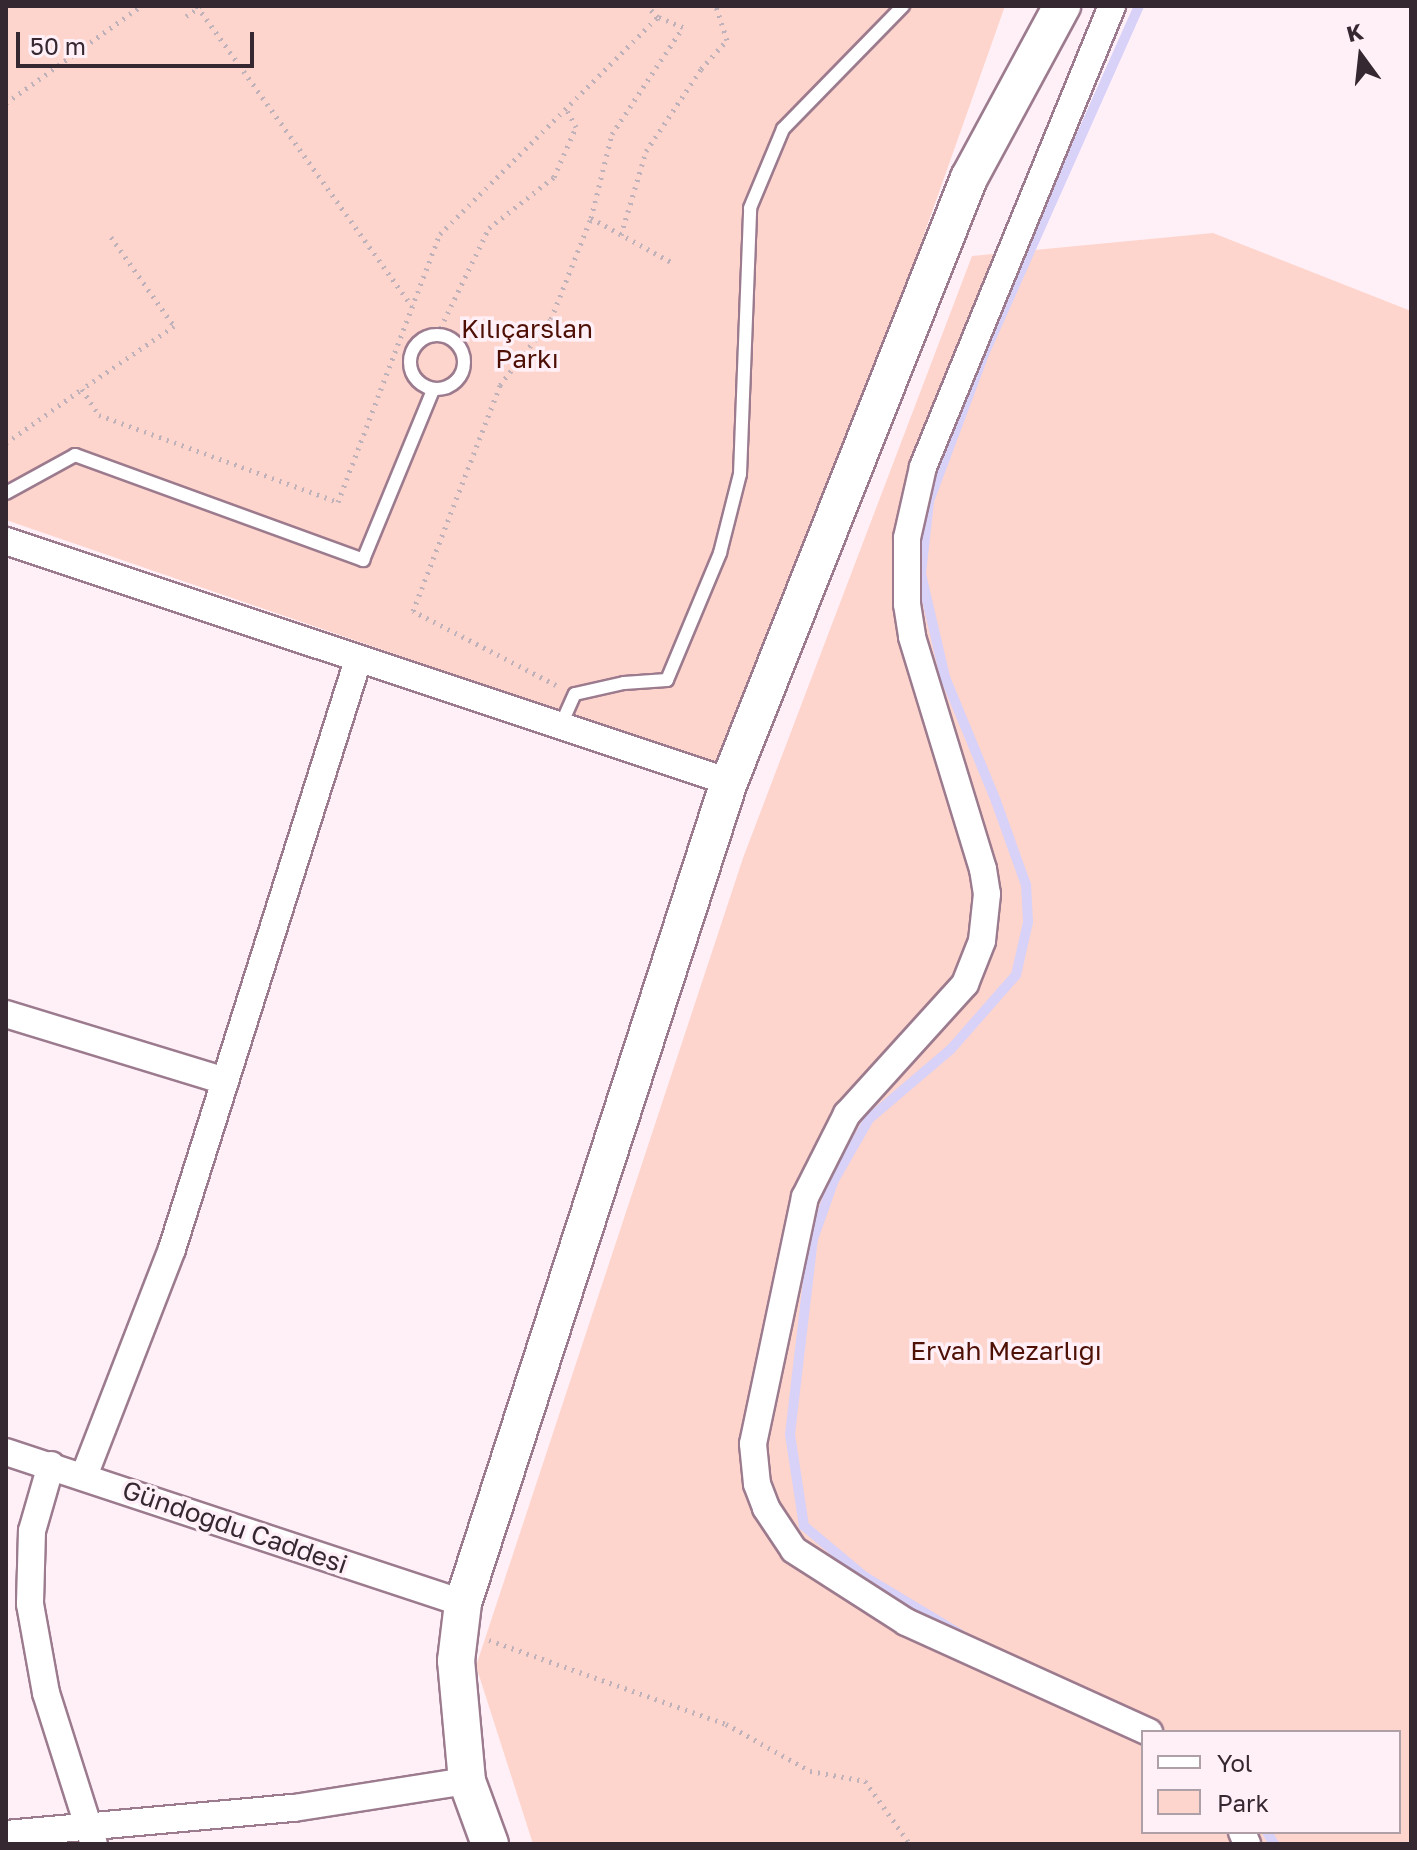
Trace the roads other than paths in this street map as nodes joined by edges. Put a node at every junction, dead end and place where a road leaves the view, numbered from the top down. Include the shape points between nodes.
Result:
1 (903, 6) edge
2 (1062, 6) edge
3 (1112, 6) edge
4 (433, 390) junction
5 (6, 493) edge
6 (6, 541) edge
7 (358, 660) junction
8 (560, 727) junction
9 (729, 782) junction
10 (6, 1014) edge
11 (225, 1081) junction
12 (6, 1452) edge
13 (51, 1465) junction
14 (84, 1476) junction
15 (463, 1603) junction
16 (1145, 1730) edge
17 (467, 1781) junction
18 (6, 1834) edge
19 (91, 1835) edge
20 (490, 1844) edge

1 - 8 lane via 783,129 750,208 740,474 720,553 667,680 575,694
2 - 9 main road via 969,178
3 - 16 street via 923,467 907,538 912,637 983,869 987,894 982,941 965,984 847,1114 805,1197 753,1454 766,1508 794,1550 906,1622
4 - 4 lane via 412,373 410,355 421,340 437,335 460,347 464,365 457,381
4 - 5 lane via 363,560 75,455
6 - 7 street
7 - 8 street
7 - 11 street
8 - 9 street
9 - 15 main road
10 - 11 street
11 - 14 street via 172,1249
12 - 13 street, Gündoğdu Caddesi
13 - 14 street, Gündoğdu Caddesi
13 - 19 street via 32,1531 30,1604 46,1693
14 - 15 street, Gündoğdu Caddesi
15 - 17 main road via 456,1661
17 - 19 street
17 - 20 main road
18 - 19 street

